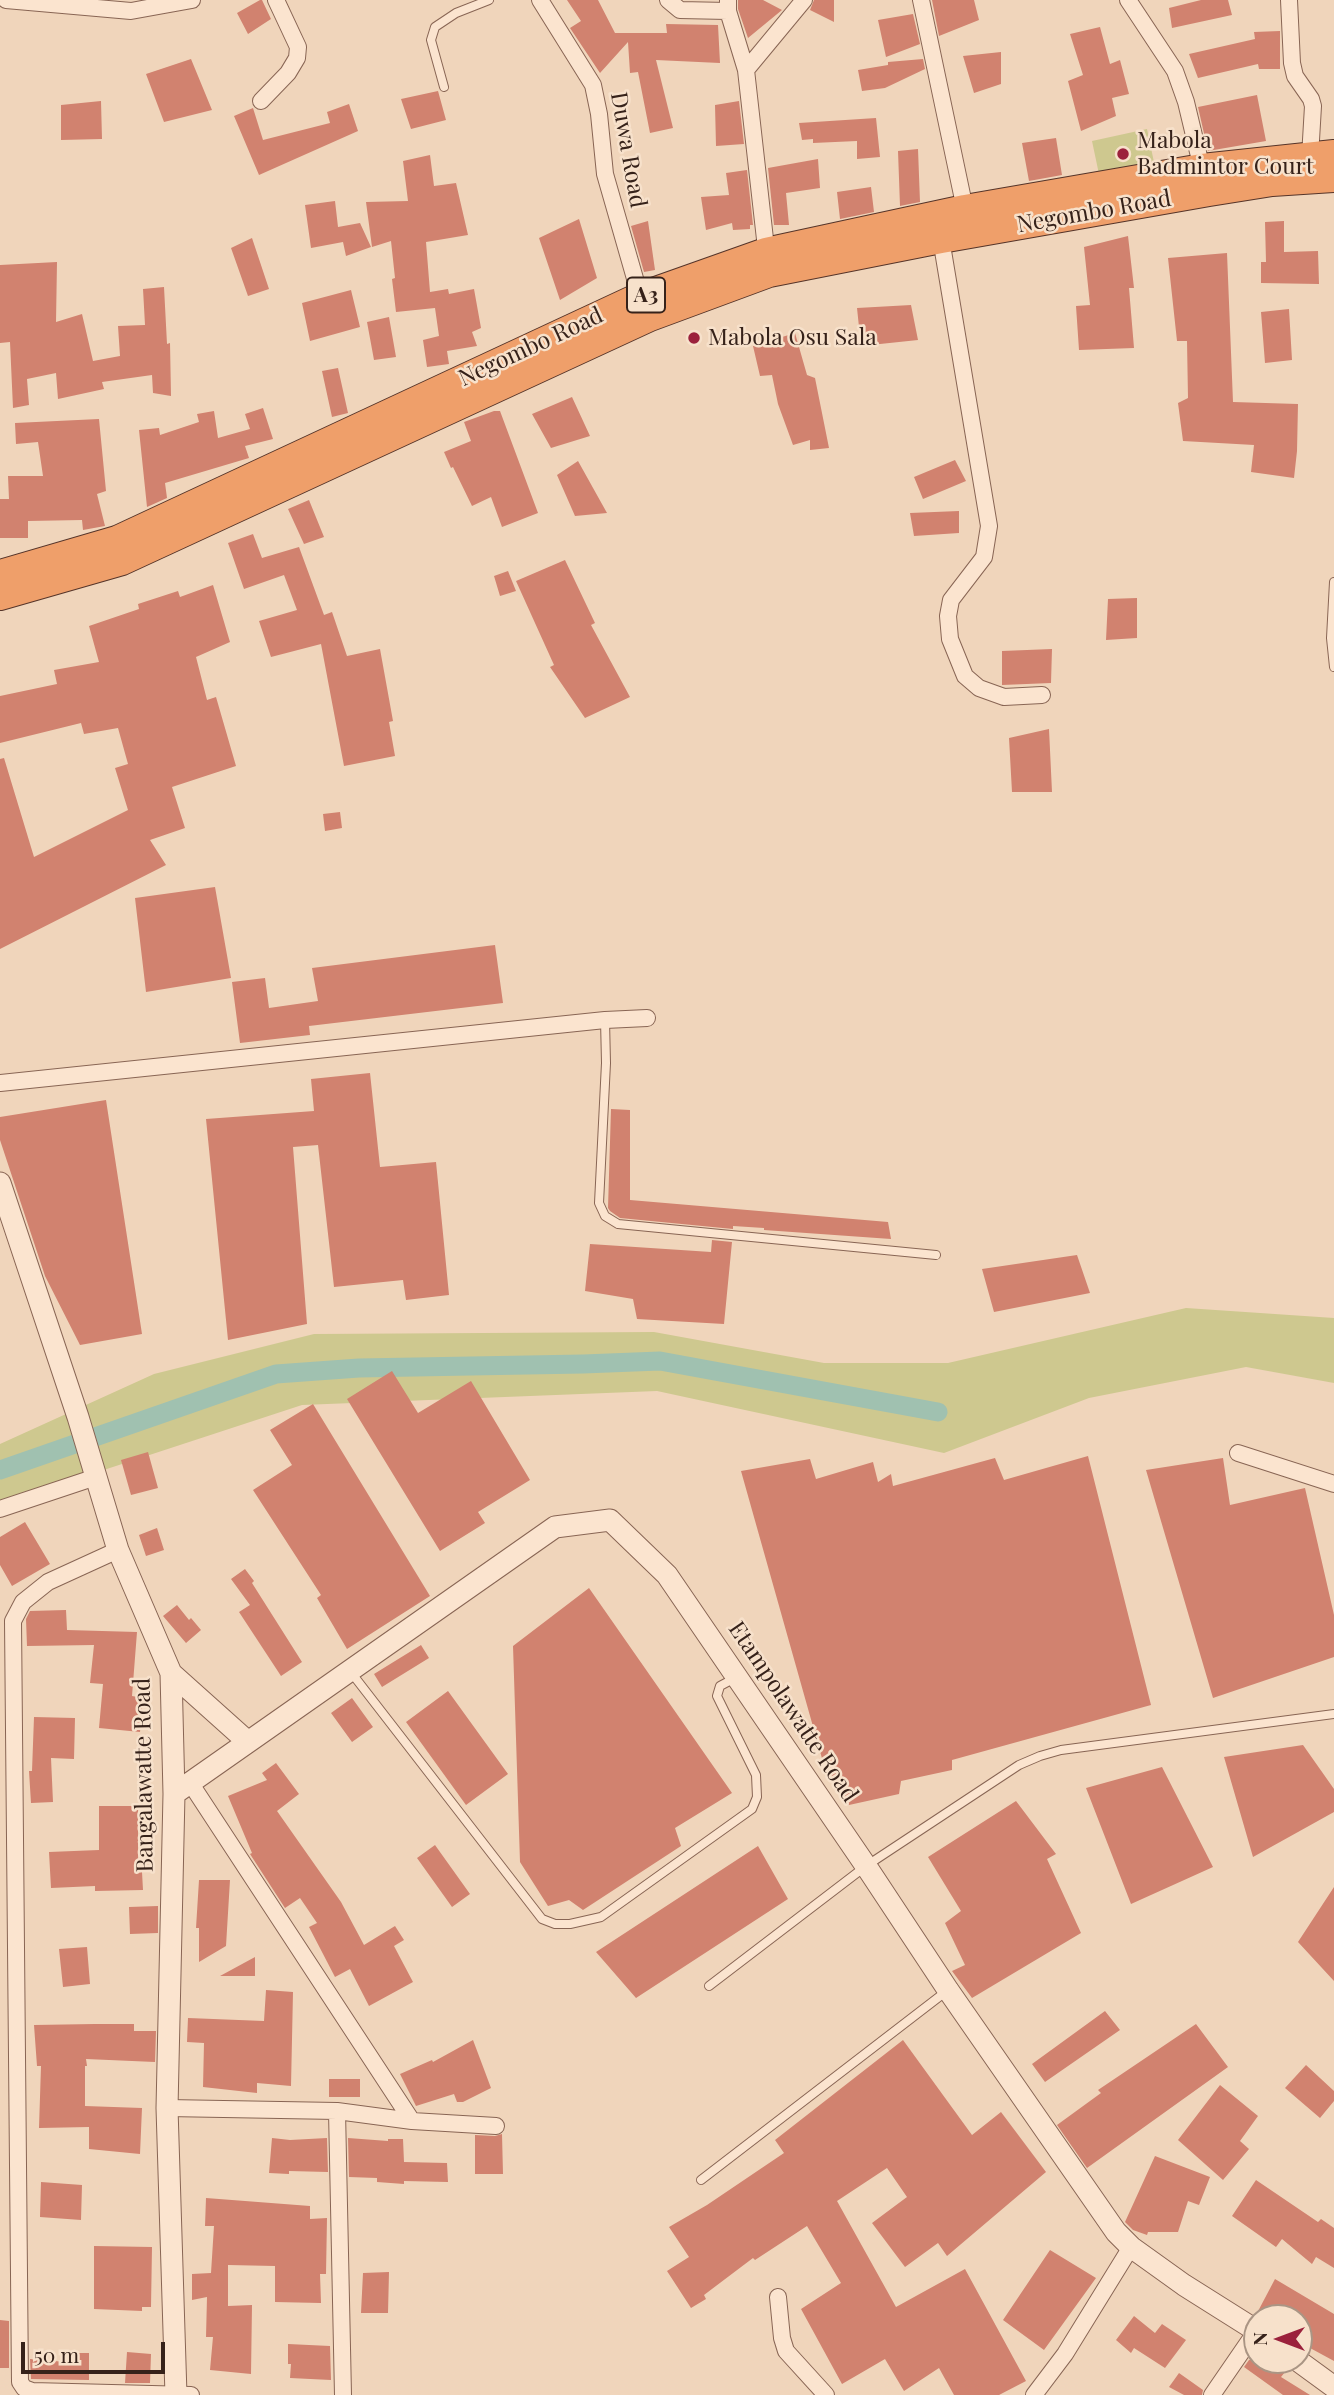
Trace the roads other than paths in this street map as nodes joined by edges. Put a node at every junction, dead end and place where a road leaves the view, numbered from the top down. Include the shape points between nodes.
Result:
1 (6, 0) edge
2 (192, 0) edge
3 (276, 0) edge
4 (489, 0) edge
5 (540, 0) edge
6 (668, 0) edge
7 (804, 0) edge
8 (921, 0) edge
9 (1128, 0) edge
10 (1289, 0) edge
11 (131, 5) edge
12 (728, 6) edge
13 (746, 71) junction
14 (444, 87) dead end
15 (261, 101) dead end
16 (1322, 155) edge
17 (1334, 178) edge
18 (1205, 180) junction
19 (965, 209) junction
20 (941, 239) junction
21 (768, 263) junction
22 (644, 307) junction
23 (0, 574) edge
24 (1334, 582) edge
25 (0, 596) edge
26 (1334, 667) edge
27 (1042, 695) dead end
28 (647, 1018) dead end
29 (605, 1020) junction
30 (0, 1083) edge
31 (0, 1183) edge
32 (936, 1255) dead end
33 (1238, 1452) dead end
34 (96, 1478) junction
35 (1334, 1484) edge
36 (0, 1509) edge
37 (118, 1550) junction
38 (350, 1671) junction
39 (171, 1673) junction
40 (737, 1677) junction
41 (1334, 1713) edge
42 (248, 1742) junction
43 (182, 1789) junction
44 (866, 1866) junction
45 (709, 1986) dead end
46 (948, 1990) junction
47 (167, 2108) junction
48 (337, 2110) junction
49 (412, 2121) junction
50 (496, 2126) dead end
51 (701, 2180) dead end
52 (1131, 2247) junction
53 (778, 2297) dead end
54 (1243, 2323) edge
55 (1243, 2350) edge
56 (1313, 2372) edge
57 (1334, 2387) edge
58 (176, 2395) edge
59 (191, 2395) edge
60 (343, 2395) edge
61 (826, 2395) edge
62 (1034, 2395) edge
63 (1212, 2395) edge

1 - 11 street
2 - 11 street
3 - 15 street via 298,47 297,58
4 - 14 lane via 435,27 431,40
5 - 22 street, Duwa Road via 593,85 605,174
6 - 12 street via 680,10
7 - 13 street
8 - 19 street
9 - 18 street via 1175,71
10 - 16 street via 1292,63 1311,99
12 - 13 street
13 - 21 street
16 - 18 highway, Negombo Road / A3
17 - 18 highway, Negombo Road / A3
18 - 19 highway, Negombo Road / A3
18 - 20 highway, Negombo Road / A3
19 - 21 highway, Negombo Road / A3
20 - 21 highway, Negombo Road / A3
20 - 27 street via 989,526 984,557 951,600 950,639 965,676 979,688 1004,697
21 - 22 highway, Negombo Road / A3
22 - 23 highway, Negombo Road / A3 via 117,540
22 - 25 highway, Negombo Road / A3 via 122,561
24 - 26 lane
28 - 29 street
29 - 30 street
29 - 32 lane via 599,1203 605,1216 618,1224
31 - 34 street, Bangalawatte Road
33 - 35 street
34 - 36 street
34 - 37 street, Bangalawatte Road
37 - 39 street, Bangalawatte Road
37 - 58 street via 48,1583 23,1602 13,1621 20,2382 32,2391
38 - 40 street, Etampolawatte Road via 555,1527 610,1520 667,1574
38 - 40 lane via 542,1919 555,1924 601,1917 752,1809 757,1797 756,1775 717,1696 720,1686
38 - 42 street, Etampolawatte Road
39 - 42 street
39 - 43 street, Bangalawatte Road
40 - 44 street, Etampolawatte Road
41 - 44 lane via 1040,1756 1019,1765
42 - 43 street, Etampolawatte Road
43 - 47 street, Bangalawatte Road
43 - 49 street
44 - 45 lane
44 - 46 street, Etampolawatte Road
46 - 51 lane
46 - 52 street, Etampolawatte Road via 1116,2232
47 - 48 street
47 - 58 street, Bangalawatte Road
48 - 49 street
48 - 60 street
49 - 50 street
52 - 54 street, Etampolawatte Road
52 - 62 street
53 - 61 street via 786,2351
55 - 63 street
56 - 57 street
58 - 59 street

